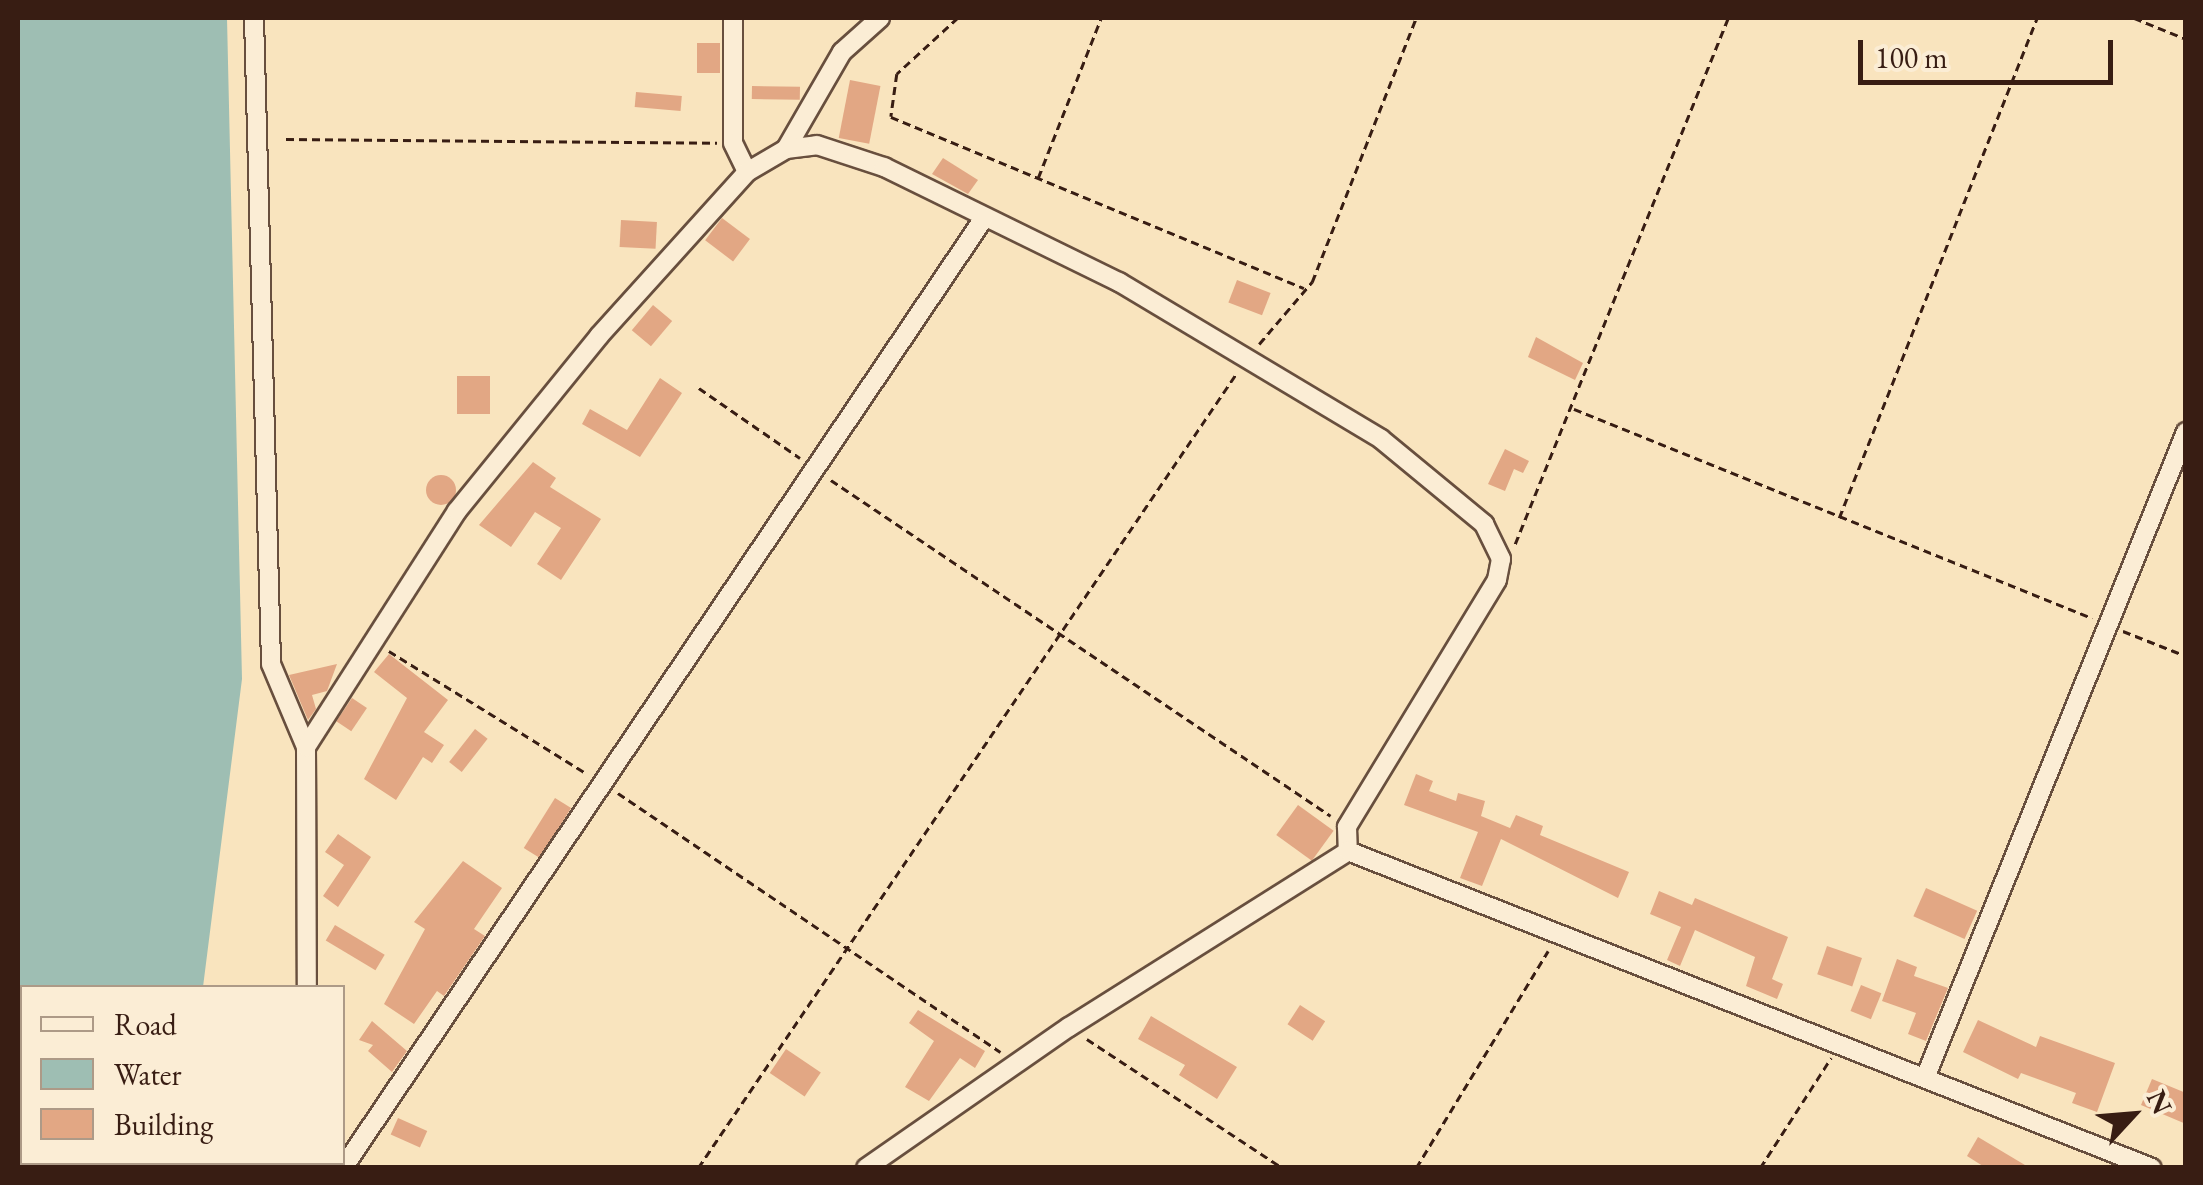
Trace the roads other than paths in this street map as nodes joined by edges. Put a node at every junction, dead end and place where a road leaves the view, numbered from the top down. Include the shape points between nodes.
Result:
1 (254, 18) edge
2 (734, 18) edge
3 (880, 18) edge
4 (786, 149) junction
5 (747, 172) junction
6 (984, 218) junction
7 (2186, 432) edge
8 (306, 746) junction
9 (1348, 850) junction
10 (308, 985) edge
11 (1926, 1078) junction
12 (345, 1156) edge
13 (2127, 1163) edge
14 (866, 1168) edge
15 (2152, 1168) edge

1 - 8 street via 271,664
2 - 5 street via 733,143
3 - 4 street via 842,52
4 - 5 street
4 - 6 street via 817,145 851,152
5 - 8 street via 599,336 457,512
6 - 9 street via 1119,282 1248,356 1381,439 1484,524 1501,559 1497,580 1347,827
6 - 12 street via 605,784
7 - 11 street
8 - 10 street
9 - 11 street
9 - 14 street via 1068,1027
11 - 13 street
13 - 15 street

